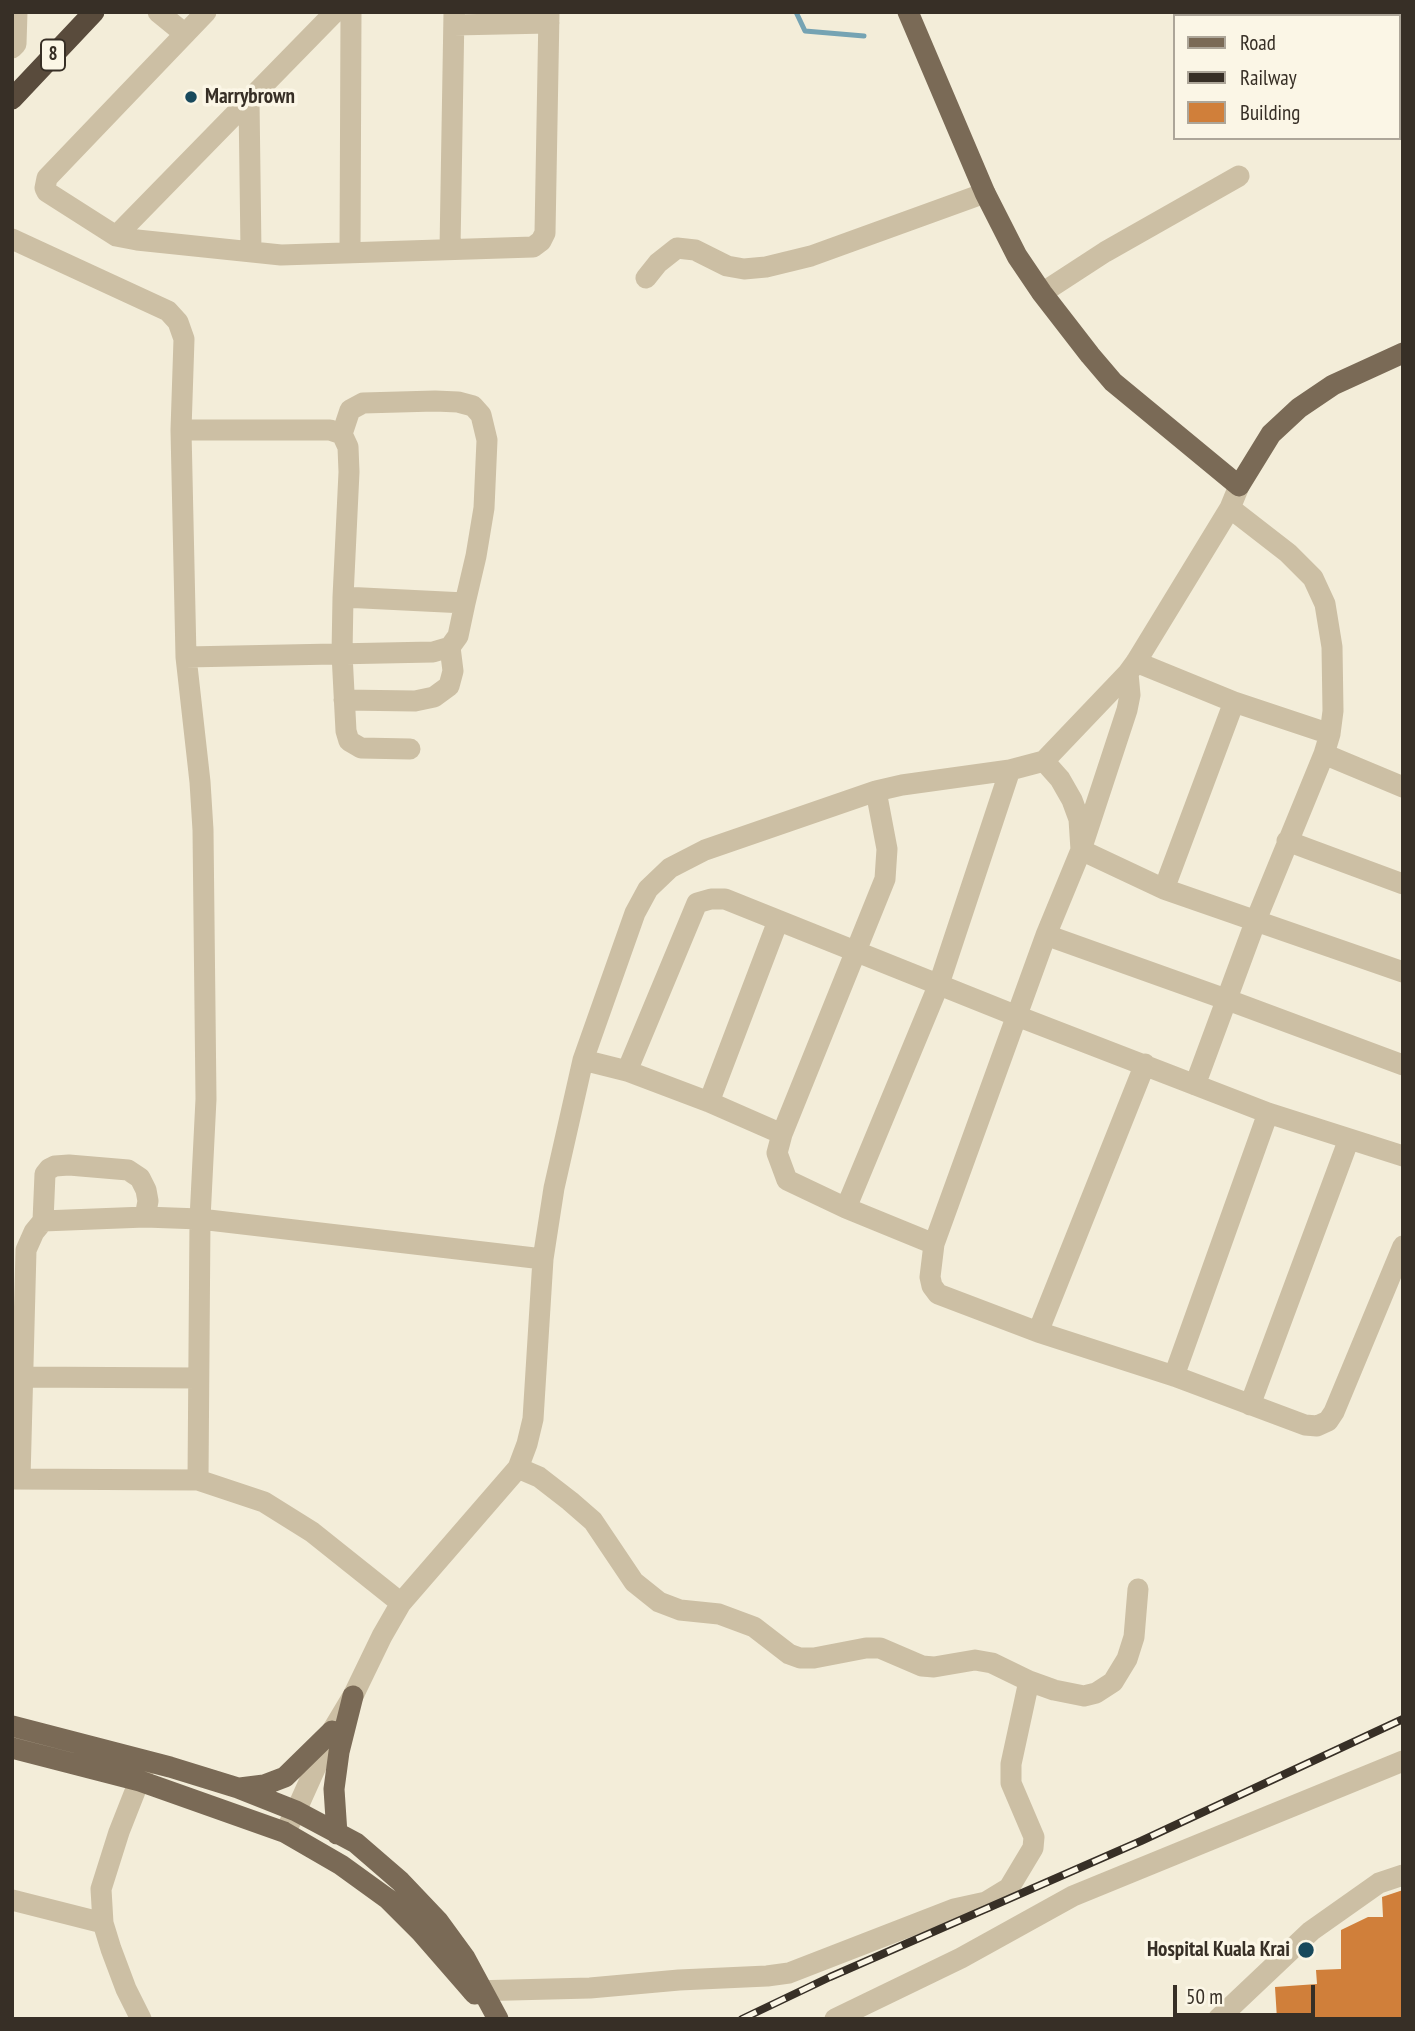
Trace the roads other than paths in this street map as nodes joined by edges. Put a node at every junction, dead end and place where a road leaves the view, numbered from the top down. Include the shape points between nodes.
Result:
1 (16, 12) edge
2 (94, 12) edge
3 (158, 12) edge
4 (205, 12) edge
5 (335, 12) edge
6 (351, 12) edge
7 (909, 13) edge
8 (549, 18) edge
9 (454, 19) edge
10 (185, 34) junction
11 (14, 46) edge
12 (43, 66) junction
13 (12, 99) edge
14 (249, 100) junction
15 (1239, 176) dead end
16 (985, 193) junction
17 (116, 236) junction
18 (12, 239) edge
19 (450, 249) junction
20 (251, 252) junction
21 (350, 253) junction
22 (646, 278) dead end
23 (1042, 293) junction
24 (1403, 353) edge
25 (181, 430) junction
26 (342, 434) junction
27 (1239, 486) junction
28 (1230, 508) junction
29 (343, 597) junction
30 (465, 603) junction
31 (450, 647) junction
32 (342, 654) junction
33 (186, 657) junction
34 (1132, 667) junction
35 (344, 700) junction
36 (1234, 702) junction
37 (1327, 744) junction
38 (410, 749) dead end
39 (1044, 761) junction
40 (1010, 770) junction
41 (1403, 787) edge
42 (876, 791) junction
43 (1287, 841) junction
44 (1081, 850) junction
45 (1403, 884) edge
46 (1164, 889) junction
47 (1256, 920) junction
48 (778, 921) junction
49 (1046, 935) junction
50 (856, 950) junction
51 (1403, 972) edge
52 (939, 984) junction
53 (1228, 1000) junction
54 (1017, 1016) junction
55 (583, 1060) junction
56 (1145, 1064) junction
57 (1403, 1065) edge
58 (627, 1071) junction
59 (1195, 1085) junction
60 (709, 1102) junction
61 (1268, 1113) junction
62 (782, 1133) junction
63 (1349, 1139) junction
64 (1403, 1156) edge
65 (846, 1208) junction
66 (145, 1217) junction
67 (200, 1219) junction
68 (43, 1221) junction
69 (934, 1244) junction
70 (1403, 1246) edge
71 (543, 1259) junction
72 (1038, 1332) junction
73 (1174, 1376) junction
74 (22, 1377) junction
75 (198, 1378) junction
76 (1250, 1405) junction
77 (518, 1468) junction
78 (16, 1479) edge
79 (198, 1480) junction
80 (1138, 1589) dead end
81 (401, 1603) junction
82 (1029, 1681) junction
83 (353, 1696) junction
84 (12, 1726) edge
85 (332, 1731) junction
86 (12, 1748) edge
87 (1403, 1761) edge
88 (143, 1771) junction
89 (238, 1788) junction
90 (296, 1811) junction
91 (284, 1832) junction
92 (337, 1834) junction
93 (1403, 1875) edge
94 (12, 1900) edge
95 (103, 1923) junction
96 (478, 1990) junction
97 (141, 2019) edge
98 (498, 2019) edge
99 (835, 2019) edge
100 (1218, 2019) edge

1 - 11 street
2 - 12 highway, 8
3 - 10 street
4 - 10 street
5 - 14 street
6 - 21 street
7 - 16 main road
8 - 9 street
8 - 19 street via 545,233 533,247
9 - 19 street
10 - 17 street via 44,184 47,192
11 - 12 street
12 - 13 highway, 8
14 - 17 street
14 - 20 street
15 - 23 street
16 - 22 street via 811,256 766,267 727,266 695,250 677,248
16 - 23 main road
17 - 20 street
18 - 25 street via 168,311 178,322 184,338
19 - 21 street
20 - 21 street
23 - 27 main road via 1113,383
24 - 27 main road via 1333,385 1299,408 1271,434
25 - 26 street via 330,430
25 - 33 street
26 - 29 street via 348,447 349,472
26 - 30 street via 350,410 363,402 458,402 473,406 481,415 487,440 484,508
27 - 28 street
28 - 34 street
28 - 37 street via 1297,561 1313,578 1325,604 1332,647 1333,711
29 - 30 street
29 - 32 street
30 - 31 street via 458,636
31 - 32 street via 433,652
31 - 35 street via 453,671 449,686 434,697
32 - 33 street
32 - 35 street
33 - 67 street via 203,830 206,1099
34 - 36 street
34 - 39 street
34 - 44 street via 1128,710
35 - 38 street via 349,741 361,748
36 - 37 street
36 - 46 street
37 - 41 street
37 - 43 street
39 - 40 street
39 - 44 street via 1072,800 1079,819
40 - 42 street
40 - 52 street
42 - 50 street via 887,849 885,879
42 - 55 street via 705,850 670,868 648,889 635,914
43 - 45 street
43 - 47 street
44 - 46 street
44 - 49 street
46 - 47 street
47 - 51 street
47 - 53 street
48 - 50 street
48 - 58 street via 725,899 697,903
48 - 60 street
49 - 53 street
49 - 54 street
50 - 52 street
50 - 62 street
52 - 54 street
52 - 65 street
53 - 57 street
53 - 59 street
54 - 56 street
54 - 69 street
55 - 58 street
55 - 71 street
56 - 59 street
56 - 72 street
58 - 60 street
59 - 61 street
60 - 62 street
61 - 63 street
61 - 73 street
62 - 65 street via 776,1153 786,1180
63 - 64 street
63 - 76 street
65 - 69 street
66 - 67 street
66 - 68 street
66 - 68 street via 148,1201 140,1178 128,1170 69,1165 45,1174
67 - 71 street
67 - 75 street
68 - 74 street via 26,1250
69 - 72 street via 930,1277 938,1294
70 - 76 street via 1328,1421 1317,1426 1304,1424
71 - 77 street via 533,1419
72 - 73 street
73 - 76 street
74 - 75 street
74 - 78 street
75 - 79 street
77 - 81 street
77 - 82 street via 539,1477 593,1521 634,1582 659,1602 719,1614 754,1627 800,1658 880,1648 922,1666 975,1660 992,1663
78 - 79 street
79 - 81 street via 264,1502 312,1532
80 - 82 street via 1134,1637 1113,1682 1084,1696
81 - 83 street
82 - 96 street via 1011,1783 1034,1837 1009,1888 986,1902 954,1909 789,1973 590,1988
83 - 85 street
83 - 92 main road via 334,1789
84 - 88 main road
85 - 89 main road via 285,1777
85 - 90 street
86 - 88 main road
87 - 99 street via 1073,1896 961,1958
88 - 89 main road
88 - 91 main road
88 - 95 street via 101,1889
89 - 90 main road
90 - 91 street
90 - 92 main road
91 - 96 main road via 388,1899
92 - 96 main road via 356,1843 438,1921 465,1958
93 - 100 street via 1379,1883 1311,1931
94 - 95 street
95 - 97 street
96 - 98 main road

